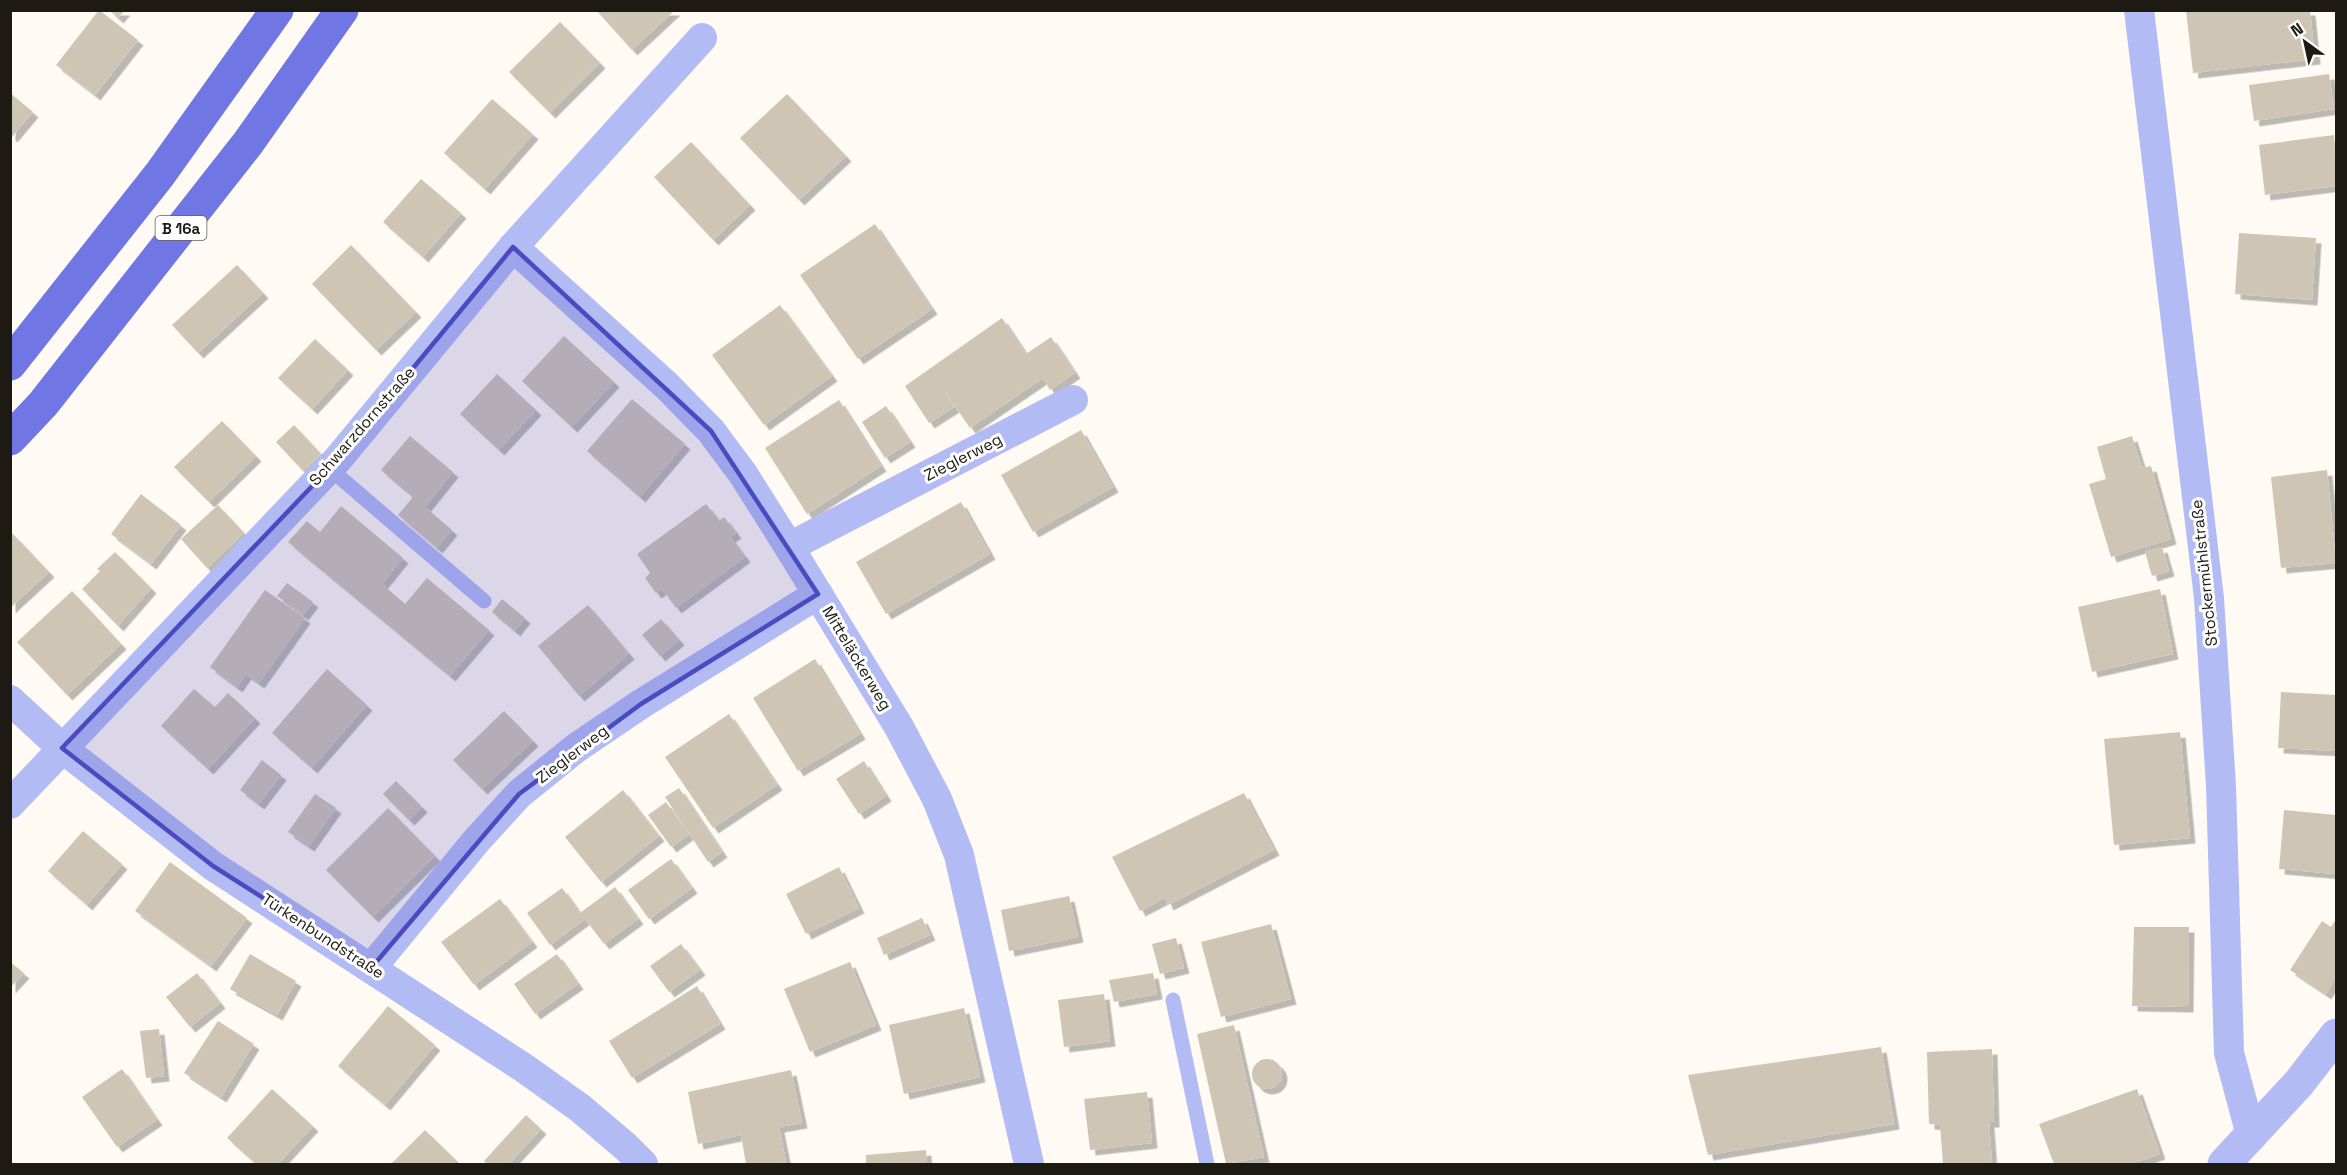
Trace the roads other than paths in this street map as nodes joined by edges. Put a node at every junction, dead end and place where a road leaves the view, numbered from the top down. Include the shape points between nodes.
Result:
1 (277, 10) edge
2 (342, 10) edge
3 (2139, 10) edge
4 (702, 38) dead end
5 (513, 247) junction
6 (10, 364) edge
7 (1073, 400) dead end
8 (10, 439) edge
9 (328, 468) junction
10 (789, 547) junction
11 (818, 594) junction
12 (484, 601) dead end
13 (10, 700) edge
14 (62, 748) junction
15 (10, 804) edge
16 (372, 968) junction
17 (1173, 1000) dead end
18 (2337, 1035) edge
19 (2251, 1135) junction
20 (643, 1164) edge
21 (1029, 1164) edge
22 (1207, 1164) edge
23 (2224, 1164) edge

1 - 6 highway, B 16a via 160,174
2 - 8 highway, B 16a via 248,143 43,404
3 - 19 street, Stockermühlstraße via 2209,598 2221,786 2229,1053
4 - 5 street, Schwarzdornstraße
5 - 9 street, Schwarzdornstraße
5 - 10 street, Mitteläckerweg via 667,386 711,431
7 - 10 street, Zieglerweg
9 - 12 lane
9 - 14 street, Schwarzdornstraße
10 - 11 street, Mitteläckerweg
11 - 16 street, Zieglerweg via 604,729 519,794
11 - 21 street, Mitteläckerweg via 899,727 937,799 959,855
13 - 14 street, Türkenbundstraße
14 - 15 street, Schwarzdornstraße
14 - 16 street, Türkenbundstraße via 213,866
16 - 20 street, Türkenbundstraße via 580,1108
17 - 22 lane
18 - 19 street
19 - 23 street

